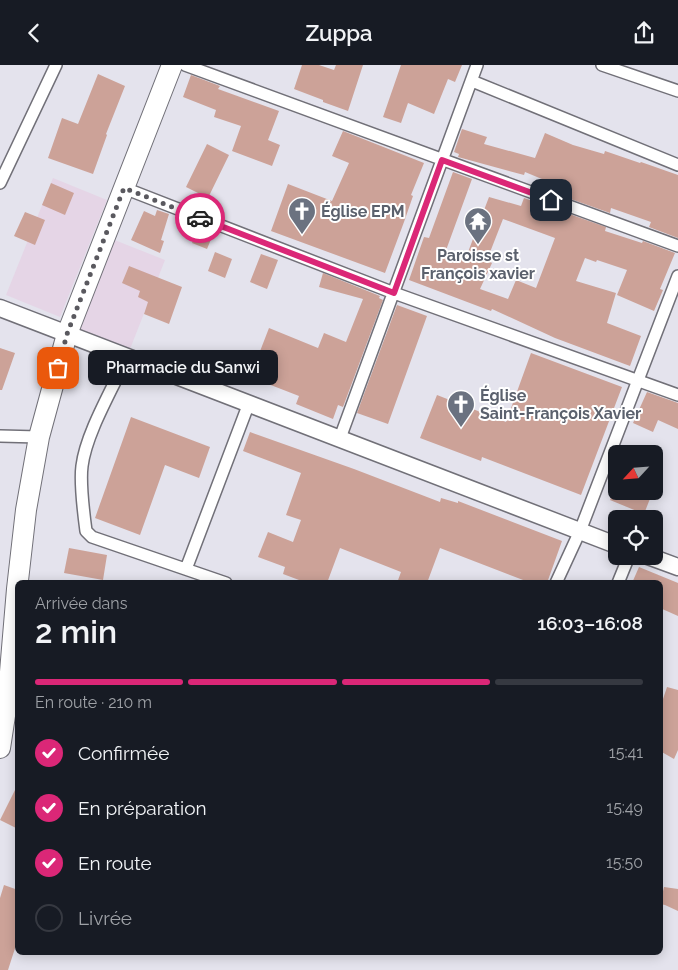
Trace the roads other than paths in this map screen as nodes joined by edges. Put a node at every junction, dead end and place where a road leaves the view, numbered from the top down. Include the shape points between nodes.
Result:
1 (56, 65) edge
2 (172, 65) edge
3 (185, 65) edge
4 (478, 65) edge
5 (602, 65) edge
6 (472, 81) junction
7 (678, 91) edge
8 (442, 160) junction
9 (678, 165) edge
10 (0, 183) edge
11 (124, 188) junction
12 (678, 246) edge
13 (678, 276) edge
14 (394, 293) junction
15 (0, 308) edge
16 (67, 334) junction
17 (127, 357) junction
18 (638, 381) junction
19 (678, 395) edge
20 (249, 403) junction
21 (0, 436) edge
22 (39, 437) junction
23 (340, 438) junction
24 (580, 531) junction
25 (608, 542) edge
26 (663, 562) edge
27 (625, 565) edge
28 (678, 567) edge
29 (186, 569) junction
30 (17, 580) edge
31 (217, 580) edge
32 (557, 580) edge
33 (619, 580) edge
34 (15, 602) edge
35 (0, 748) edge

1 - 10 street
2 - 11 highway
3 - 8 street
4 - 6 street
5 - 7 street
6 - 8 street
6 - 9 street
8 - 12 street
8 - 14 street
11 - 14 street
11 - 16 highway
13 - 18 street
14 - 18 street
14 - 23 street
15 - 16 main road
16 - 17 main road
16 - 22 highway
17 - 20 main road
17 - 29 street via 85,453 82,468 86,531 92,537
18 - 19 street
18 - 24 street
20 - 23 main road
20 - 29 street
21 - 22 street
22 - 30 highway
23 - 24 main road
24 - 25 main road
24 - 32 street
26 - 28 main road
27 - 33 street
29 - 31 street
34 - 35 highway via 8,696

